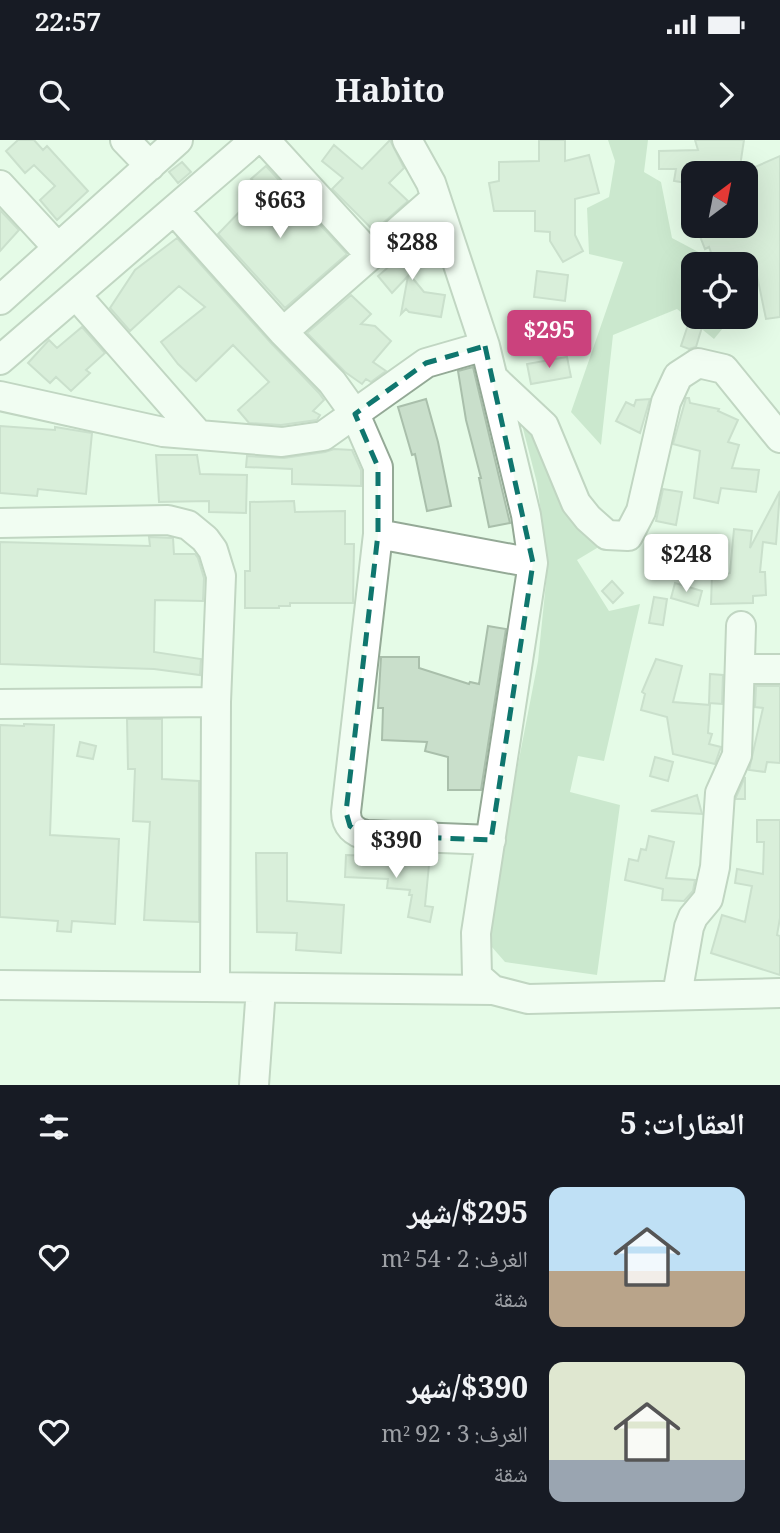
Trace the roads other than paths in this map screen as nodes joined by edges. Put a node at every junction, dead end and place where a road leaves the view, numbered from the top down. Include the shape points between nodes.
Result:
1 (125, 140) edge
2 (178, 140) edge
3 (254, 140) edge
4 (265, 140) edge
5 (407, 140) edge
6 (150, 166) junction
7 (0, 185) edge
8 (436, 198) junction
9 (174, 209) junction
10 (58, 248) junction
11 (370, 255) junction
12 (76, 295) junction
13 (0, 300) edge
14 (282, 332) junction
15 (485, 346) junction
16 (0, 360) edge
17 (493, 378) junction
18 (0, 396) edge
19 (355, 414) junction
20 (197, 433) junction
21 (780, 438) edge
22 (0, 523) edge
23 (378, 534) junction
24 (533, 563) junction
25 (741, 626) dead end
26 (740, 669) junction
27 (780, 669) edge
28 (216, 702) junction
29 (0, 704) edge
30 (491, 839) junction
31 (0, 985) edge
32 (215, 987) junction
33 (261, 988) junction
34 (493, 990) junction
35 (780, 993) edge
36 (677, 995) junction
37 (254, 1085) edge

1 - 6 street
2 - 6 street
3 - 9 street
4 - 11 street
5 - 8 street
6 - 10 street
7 - 10 street
8 - 11 street
8 - 15 street
9 - 12 street
9 - 14 street
10 - 13 street
11 - 14 street
12 - 16 street
12 - 20 street
14 - 19 street via 332,382
15 - 17 street
15 - 19 street via 426,363
17 - 21 street via 544,426 576,503 607,535 628,536 641,511 666,402 678,376 698,363 724,369
17 - 24 street
18 - 20 street via 163,432
19 - 20 street via 323,436 282,442
19 - 23 street via 378,467
22 - 28 street via 167,520 198,531 213,550 221,576
23 - 24 street
23 - 30 street via 348,822 367,835
24 - 30 street
25 - 26 street
26 - 27 street
26 - 36 street via 737,755 720,793 715,867 708,899 689,927
28 - 29 street
28 - 32 street
30 - 34 street via 476,933 477,976
31 - 32 street
32 - 33 street
33 - 34 street
33 - 37 street
34 - 36 street via 528,999
35 - 36 street

